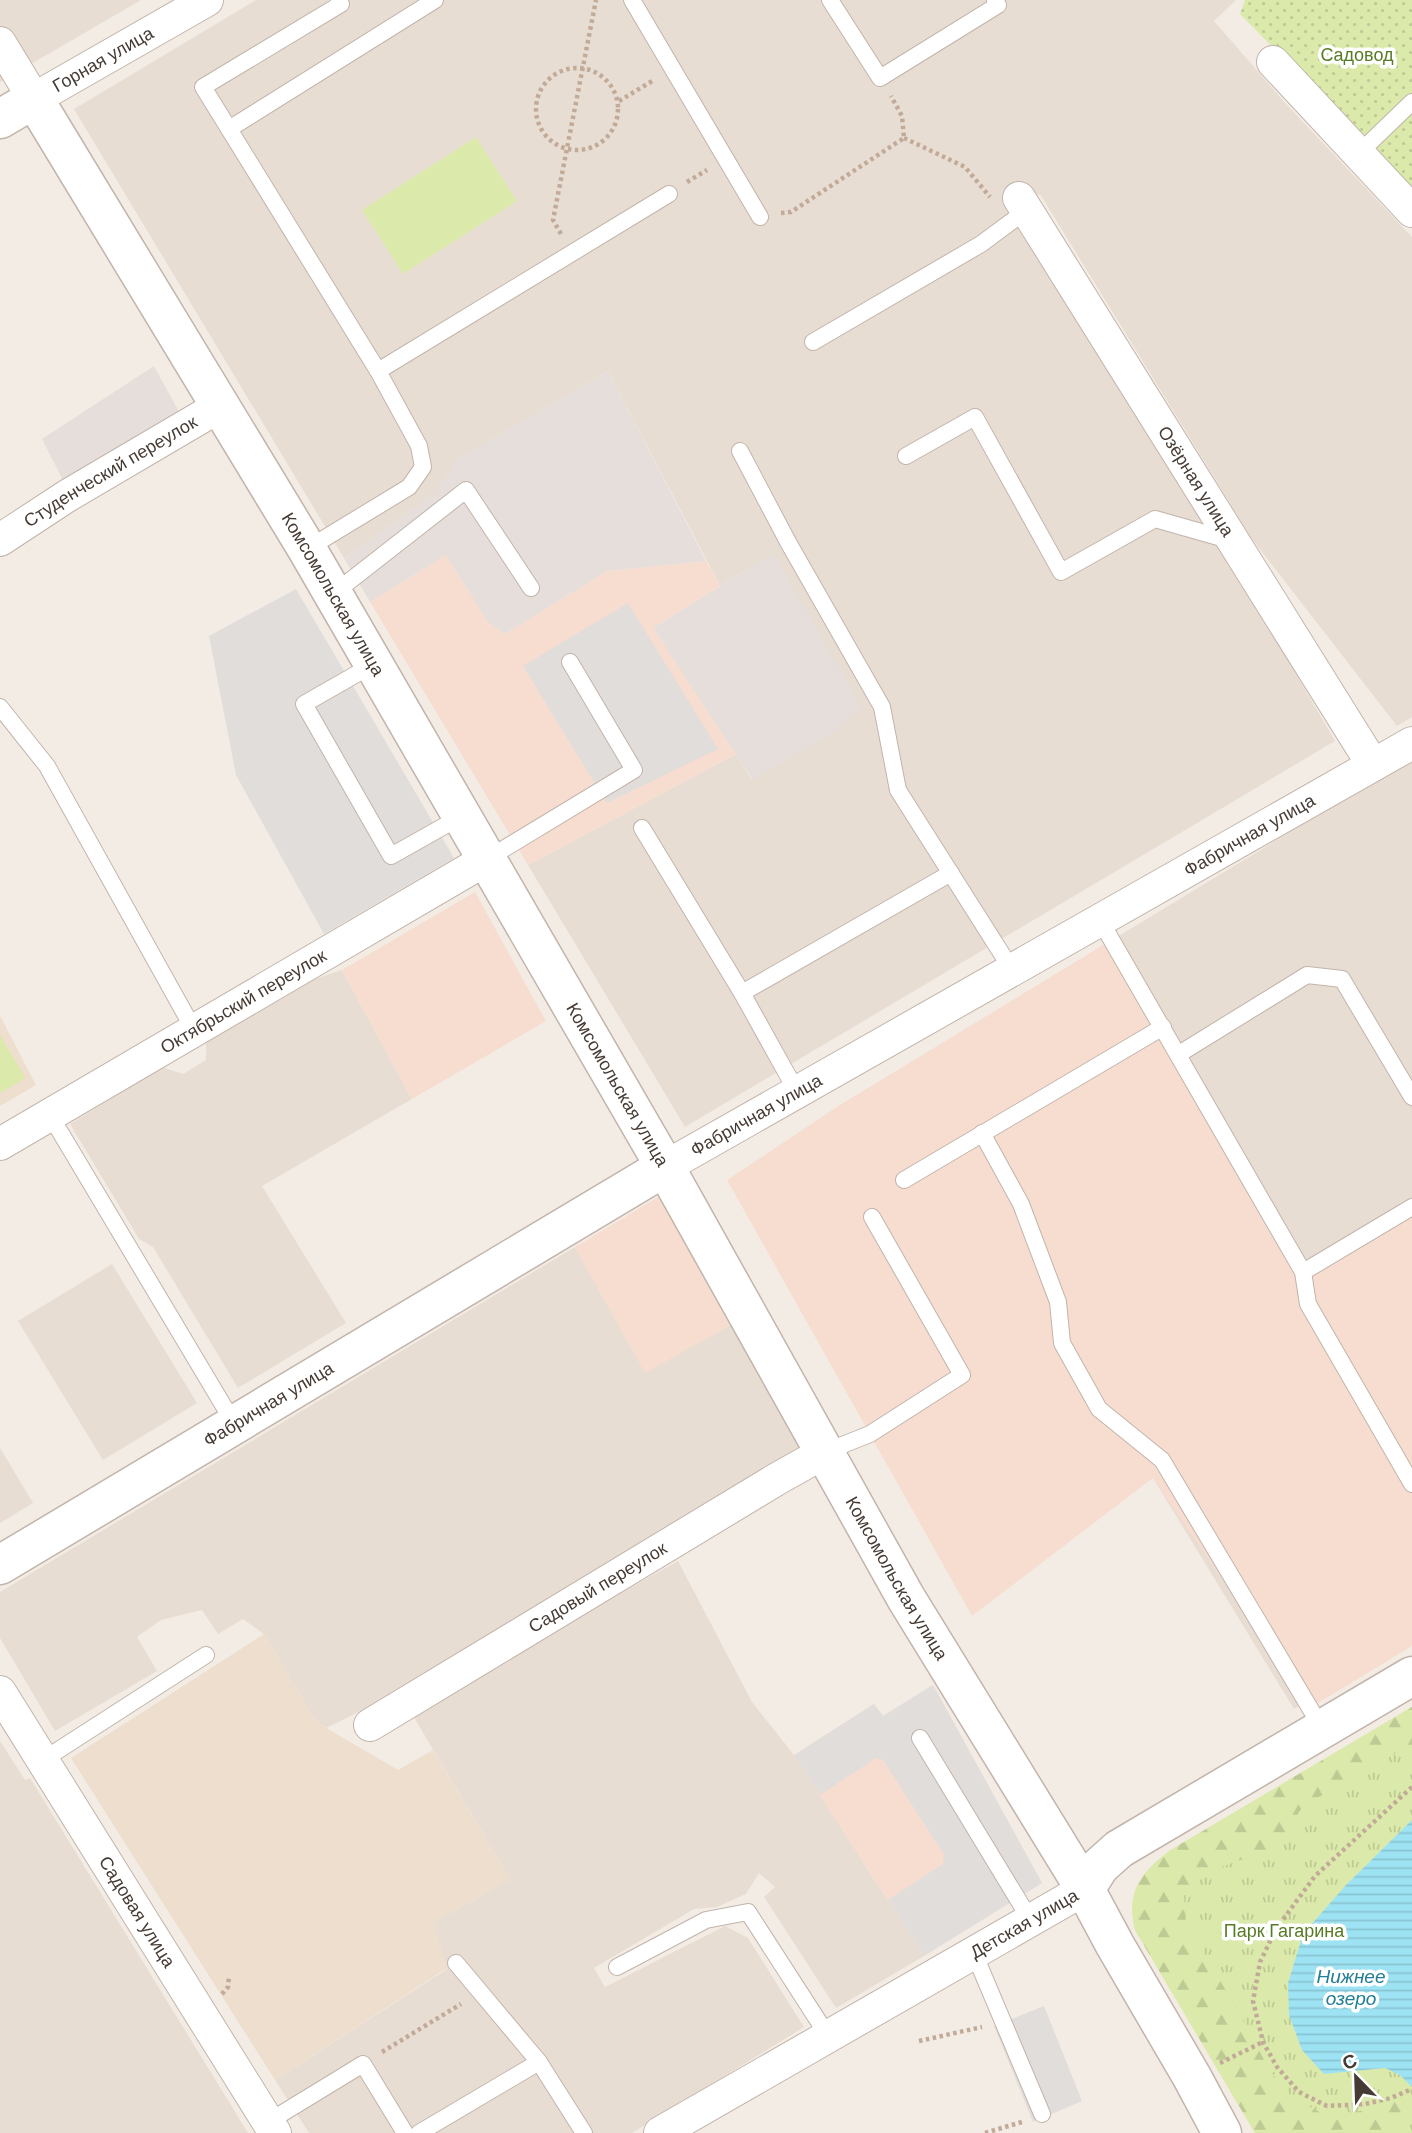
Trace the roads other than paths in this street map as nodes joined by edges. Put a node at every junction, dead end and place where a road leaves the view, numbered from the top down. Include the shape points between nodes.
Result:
1 (207, 0) edge
2 (339, 0) edge
3 (435, 0) edge
4 (632, 0) edge
5 (830, 0) edge
6 (1000, 2) edge
7 (0, 43) edge
8 (1273, 62) dead end
9 (34, 99) junction
10 (1412, 102) edge
11 (0, 119) edge
12 (229, 129) junction
13 (1358, 154) junction
14 (669, 194) road end
15 (1019, 210) joint
16 (1412, 211) edge
17 (760, 216) road end
18 (813, 342) dead end
19 (378, 371) junction
20 (220, 406) junction
21 (740, 451) dead end
22 (905, 456) dead end
23 (0, 540) edge
24 (1234, 541) junction
25 (307, 549) junction
26 (531, 588) dead end
27 (333, 594) junction
28 (570, 662) dead end
29 (374, 664) junction
30 (0, 707) edge
31 (1412, 743) edge
32 (1373, 765) junction
33 (462, 816) junction
34 (642, 828) dead end
35 (487, 859) junction
36 (951, 873) junction
37 (1100, 920) junction
38 (1012, 970) junction
39 (742, 993) junction
40 (1163, 1027) junction
41 (194, 1030) junction
42 (1179, 1054) junction
43 (797, 1092) junction
44 (1412, 1097) edge
45 (50, 1115) junction
46 (982, 1133) junction
47 (0, 1144) edge
48 (666, 1167) junction
49 (904, 1180) dead end
50 (1412, 1206) edge
51 (872, 1217) dead end
52 (1303, 1272) junction
53 (234, 1425) junction
54 (825, 1452) junction
55 (1412, 1484) edge
56 (0, 1565) edge
57 (205, 1655) dead end
58 (1412, 1676) edge
59 (0, 1692) edge
60 (370, 1725) dead end
61 (1323, 1730) junction
62 (920, 1738) dead end
63 (43, 1760) junction
64 (1085, 1889) junction
65 (1031, 1921) junction
66 (974, 1953) junction
67 (456, 1963) dead end
68 (617, 1967) dead end
69 (828, 2036) junction
70 (539, 2062) junction
71 (1042, 2114) road end
72 (272, 2127) edge
73 (405, 2133) edge
74 (419, 2133) edge
75 (583, 2133) edge
76 (660, 2133) edge
77 (1222, 2133) edge

1 - 9 street, Горная улица
2 - 12 lane via 341,4 203,88
3 - 12 lane
4 - 17 lane
5 - 6 lane via 880,78
7 - 9 street, Комсомольская улица
8 - 13 street
9 - 11 street, Горная улица
9 - 20 street, Комсомольская улица
10 - 13 lane
12 - 19 lane
13 - 16 street
14 - 19 lane
15 - 18 lane via 981,244
15 - 24 street, Озёрная улица
19 - 25 lane via 419,446 423,467 408,487
20 - 23 street, Студенческий переулок
20 - 25 street, Комсомольская улица
21 - 36 lane via 882,707 898,790
22 - 24 lane via 975,417 1061,572 1155,519
24 - 32 street, Озёрная улица
25 - 27 street, Комсомольская улица
26 - 27 lane via 467,490
27 - 29 street, Комсомольская улица
28 - 35 lane via 635,770
29 - 33 street, Комсомольская улица
29 - 33 lane via 304,704 384,844 391,856
30 - 41 lane via 47,766
31 - 32 street, Фабричная улица
32 - 37 street, Фабричная улица
33 - 35 street, Комсомольская улица
34 - 39 lane
35 - 41 street, Октябрьский переулок
35 - 48 street, Комсомольская улица
36 - 38 lane
36 - 39 lane
37 - 38 street, Фабричная улица
37 - 40 lane
38 - 43 street, Фабричная улица
39 - 43 lane
40 - 42 lane
40 - 46 lane
41 - 45 street, Октябрьский переулок
42 - 44 lane via 1307,975 1342,979
42 - 52 lane
43 - 48 street, Фабричная улица
45 - 47 street, Октябрьский переулок
45 - 53 lane
46 - 49 lane
46 - 61 lane via 1021,1204 1040,1253 1058,1302 1062,1343 1099,1409 1162,1460
48 - 53 street, Фабричная улица
48 - 54 street, Комсомольская улица
50 - 52 lane
51 - 54 lane via 962,1375 870,1434
52 - 55 lane via 1308,1304
53 - 56 street, Фабричная улица
54 - 60 street, Садовый переулок
54 - 64 street, Комсомольская улица via 906,1598
57 - 63 lane
58 - 61 street, Детская улица
59 - 63 street, Садовая улица
61 - 64 street, Детская улица via 1119,1849
62 - 65 lane
63 - 72 street, Садовая улица
64 - 65 street, Детская улица
64 - 77 street, Комсомольская улица
65 - 66 street, Детская улица
66 - 69 street, Детская улица
66 - 71 lane
67 - 70 lane
68 - 69 lane via 706,1920 748,1912
69 - 76 street, Детская улица
70 - 74 lane
70 - 75 lane
72 - 73 lane via 363,2064

